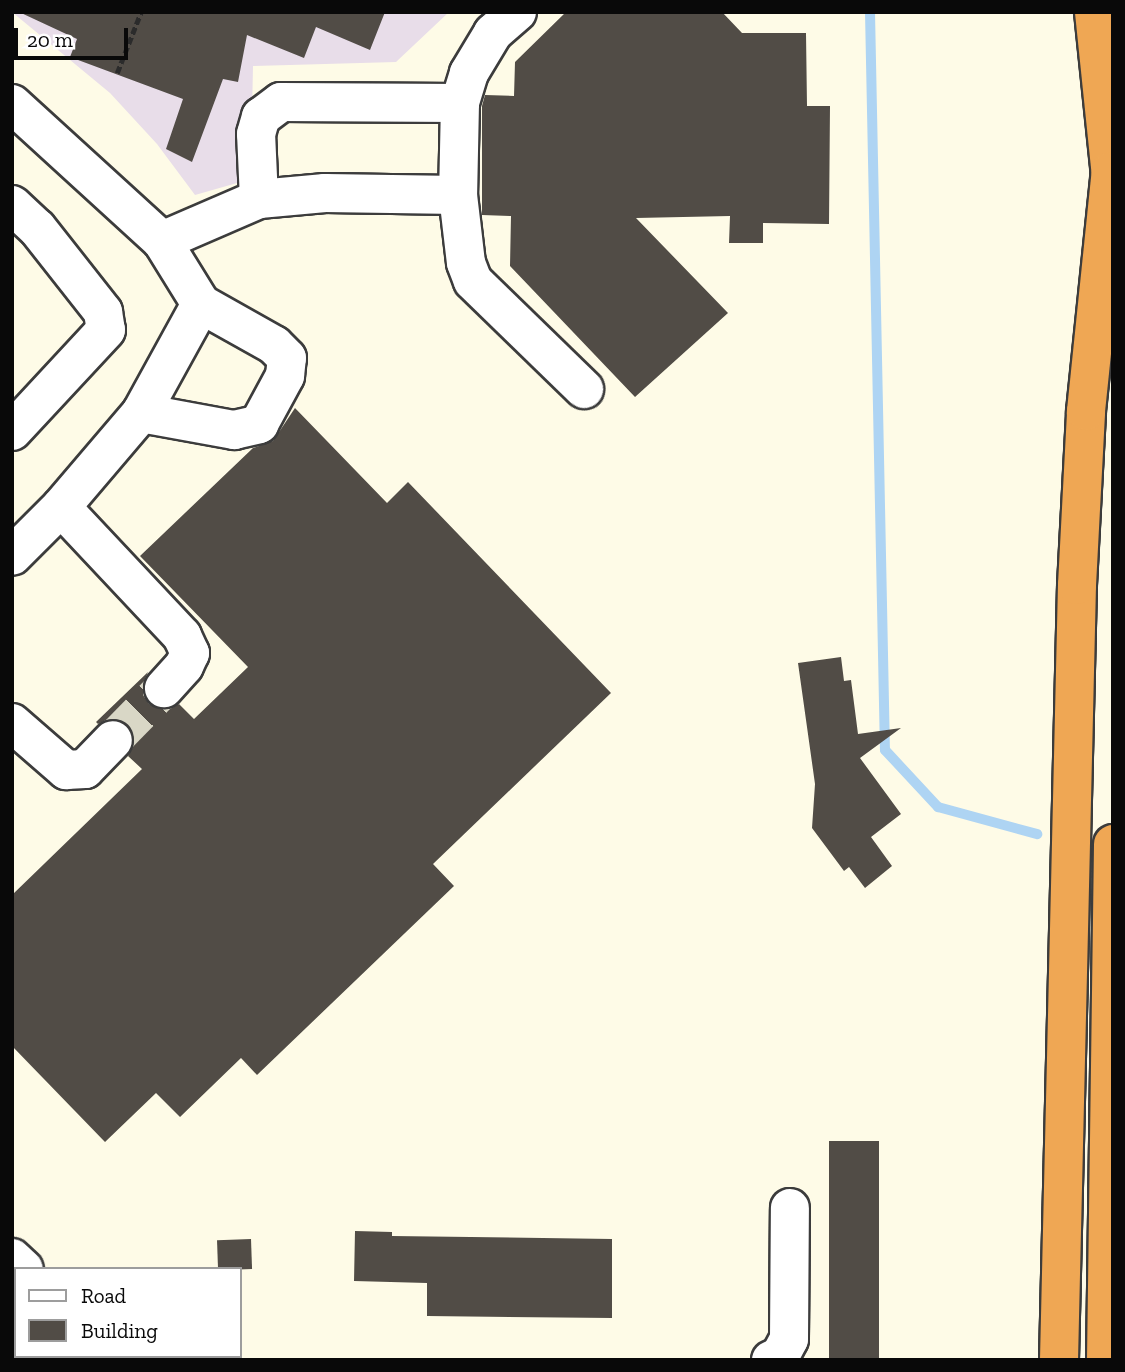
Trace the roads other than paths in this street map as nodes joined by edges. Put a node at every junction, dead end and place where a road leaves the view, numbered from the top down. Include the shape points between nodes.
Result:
1 (517, 12) edge
2 (1094, 12) edge
3 (460, 103) junction
4 (12, 104) edge
5 (1112, 185) edge
6 (458, 195) junction
7 (259, 199) junction
8 (12, 205) edge
9 (162, 241) junction
10 (201, 304) junction
11 (584, 389) dead end
12 (141, 413) junction
13 (12, 431) edge
14 (61, 507) junction
15 (12, 556) edge
16 (164, 688) tunnel mouth
17 (12, 723) edge
18 (113, 740) tunnel mouth
19 (1113, 844) edge
20 (790, 1208) dead end
21 (771, 1360) edge
22 (1059, 1360) edge
23 (1106, 1360) edge

1 - 3 lane via 493,33 469,74
2 - 5 highway
3 - 6 lane
3 - 7 lane via 281,102 261,117 256,134
4 - 9 lane
5 - 22 highway via 1086,411 1077,585
6 - 7 lane via 325,193
6 - 11 lane via 466,263 473,281
7 - 9 lane
8 - 13 lane via 37,228 103,312 106,330
9 - 10 lane
10 - 12 lane
10 - 12 lane via 274,345 286,358 285,376 259,424 234,430
12 - 14 lane
14 - 15 lane
14 - 16 lane via 182,636 190,653
17 - 18 lane via 66,770 85,769
19 - 23 highway
20 - 21 lane via 789,1339 780,1356

